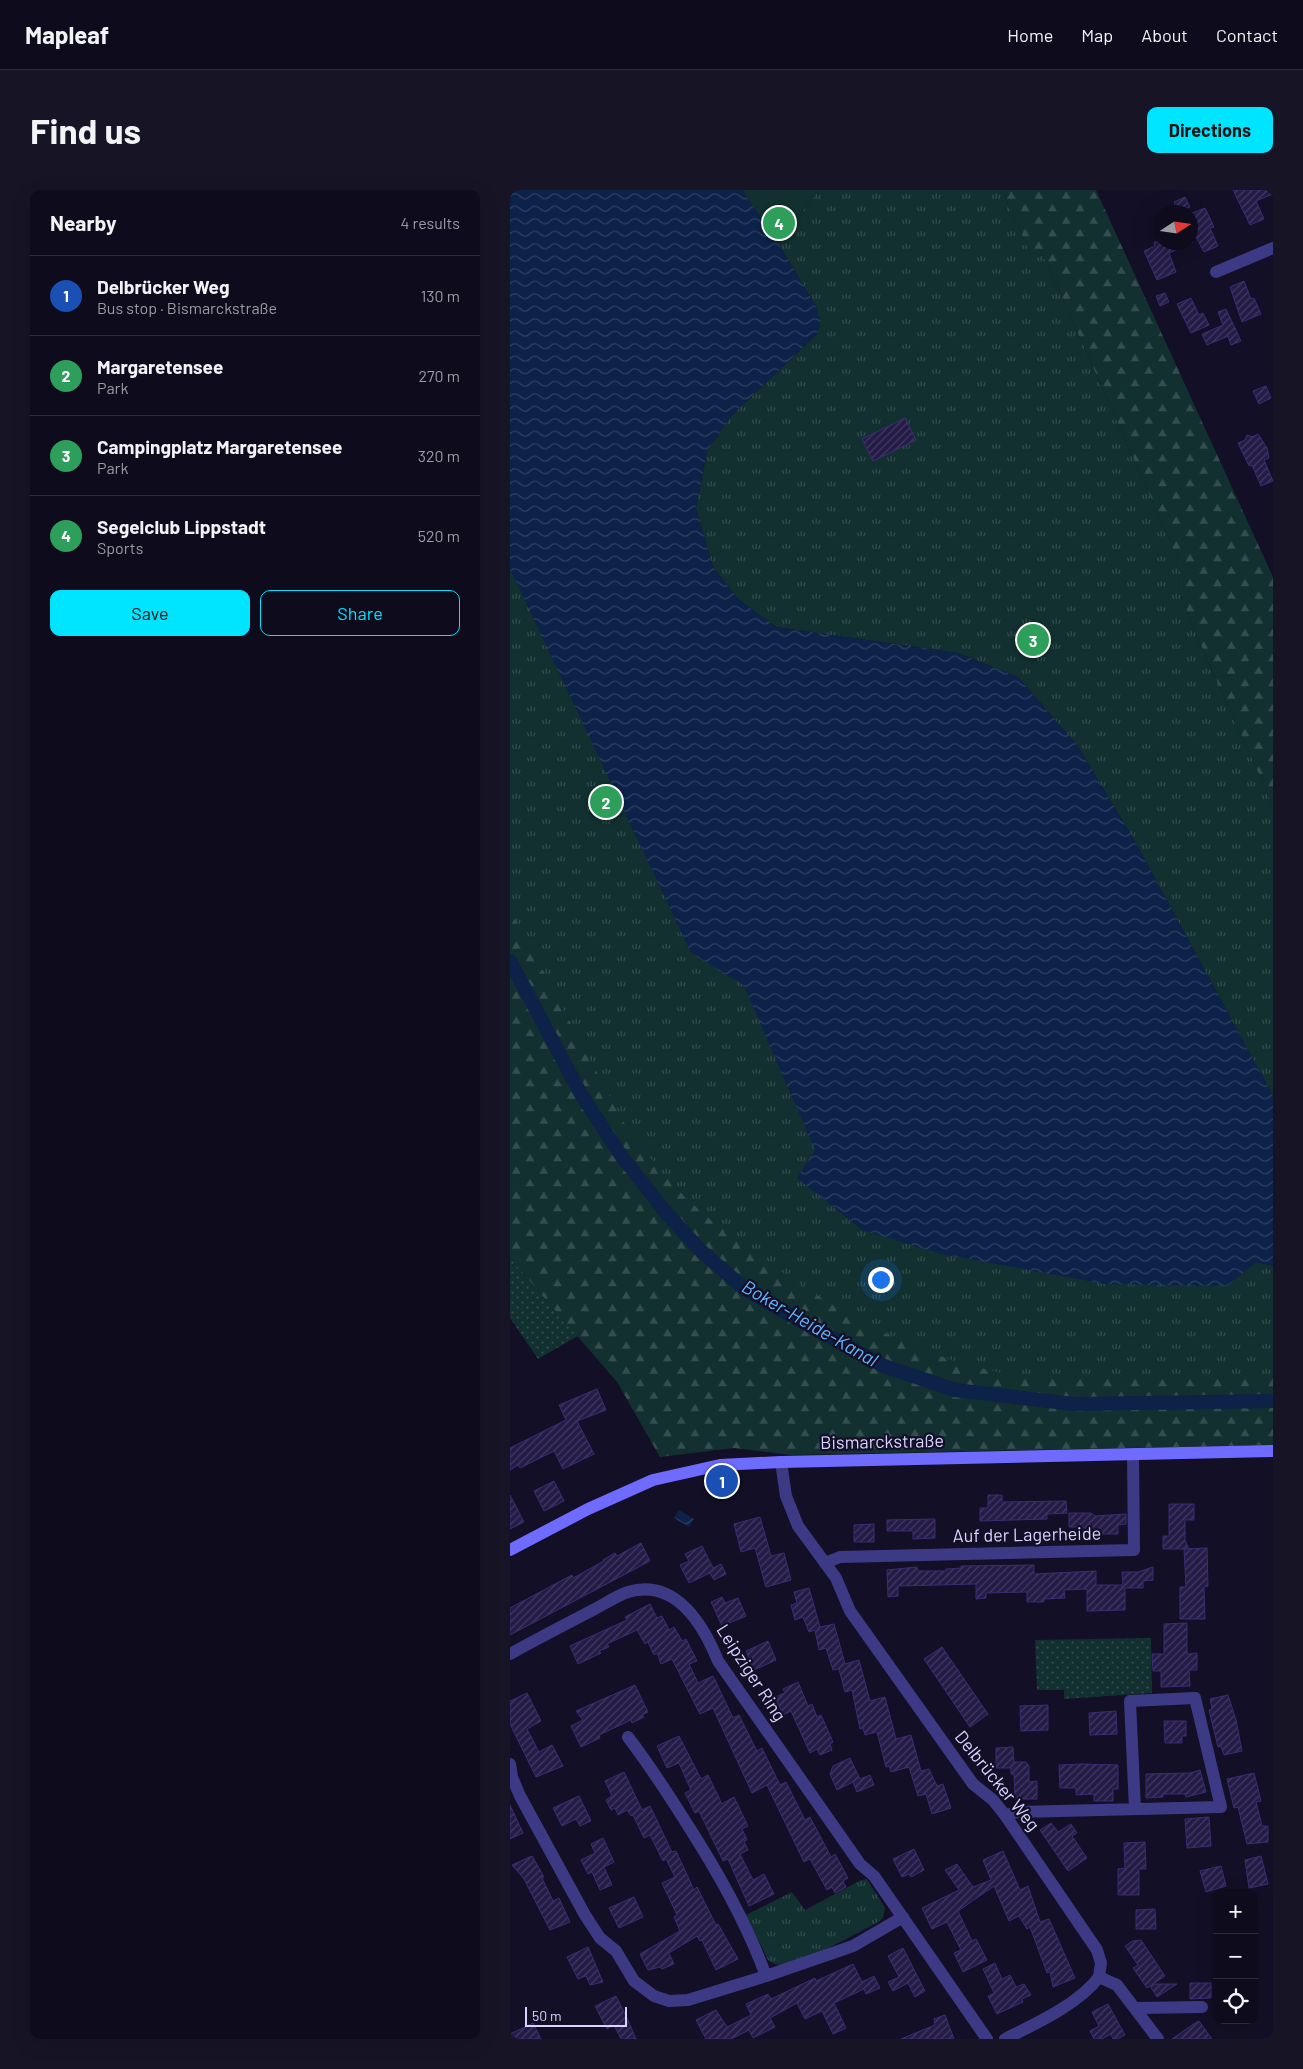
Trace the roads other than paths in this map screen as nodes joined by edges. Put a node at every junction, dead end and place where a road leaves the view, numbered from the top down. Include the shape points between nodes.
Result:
1 (1273, 248) edge
2 (1216, 272) dead end
3 (1273, 1451) edge
4 (1133, 1454) junction
5 (781, 1462) junction
6 (510, 1550) edge
7 (825, 1563) junction
8 (510, 1654) edge
9 (628, 1737) dead end
10 (510, 1764) edge
11 (1135, 1809) junction
12 (1005, 1815) junction
13 (903, 1917) junction
14 (766, 1976) junction
15 (1099, 1977) junction
16 (1137, 2008) junction
17 (1202, 2008) dead end
18 (987, 2039) edge
19 (1005, 2039) edge
20 (1158, 2039) edge

1 - 2 street
3 - 4 main road, Bismarckstraße
4 - 5 main road, Bismarckstraße
4 - 7 street, Auf der Lagerheide via 1134,1550 840,1557
5 - 6 main road, Bismarckstraße via 720,1465 653,1480 588,1509
5 - 7 street, Delbrücker Weg via 786,1496 798,1526
7 - 12 street, Delbrücker Weg via 836,1578 850,1612 973,1784
8 - 13 street, Leipziger Ring via 627,1592 653,1589 668,1593 682,1603 709,1640 718,1661 854,1856 874,1876
9 - 14 street via 657,1774 710,1861 745,1924
10 - 14 street via 520,1796 585,1915 643,1990 669,2001 688,2000
11 - 11 street via 1221,1808 1195,1698 1130,1701
11 - 12 street
12 - 15 street, Delbrücker Weg via 1097,1950 1101,1963
13 - 14 street via 853,1946
13 - 18 street, Leipziger Ring
15 - 16 street via 1117,1985
15 - 19 street via 1092,1987 1042,2020
16 - 17 street
16 - 20 street

